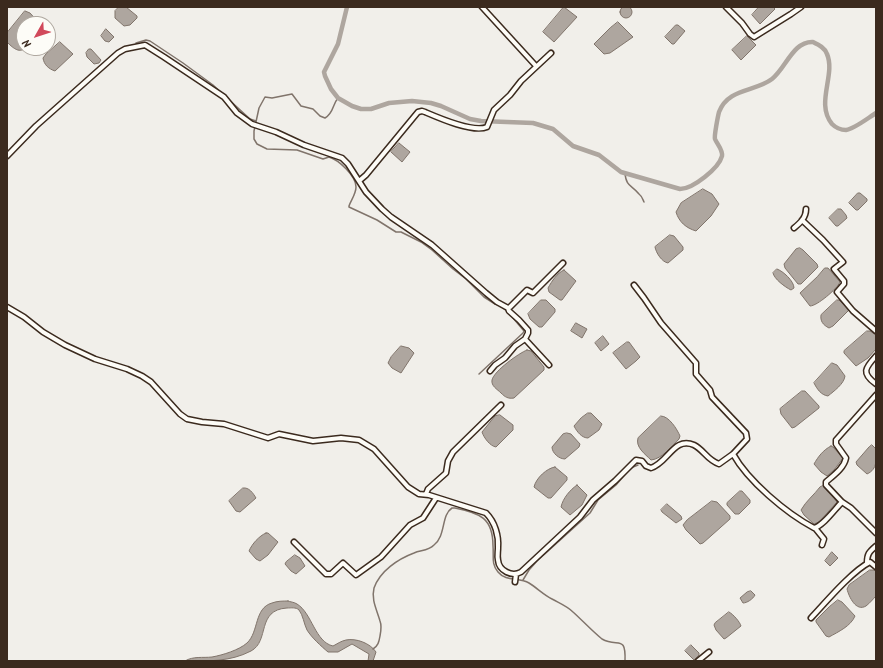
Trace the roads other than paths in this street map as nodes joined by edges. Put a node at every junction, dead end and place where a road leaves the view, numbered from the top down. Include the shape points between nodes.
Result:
1 (482, 7) edge
2 (726, 7) edge
3 (800, 7) edge
4 (551, 53) dead end
5 (536, 66) junction
6 (7, 156) edge
7 (359, 182) junction
8 (806, 209) dead end
9 (802, 220) junction
10 (794, 228) dead end
11 (563, 263) dead end
12 (634, 285) dead end
13 (7, 307) edge
14 (508, 308) junction
15 (876, 331) edge
16 (525, 339) junction
17 (876, 356) edge
18 (549, 365) dead end
19 (490, 371) dead end
20 (876, 384) edge
21 (876, 395) edge
22 (501, 405) dead end
23 (733, 454) junction
24 (426, 494) junction
25 (436, 498) junction
26 (842, 502) junction
27 (815, 528) junction
28 (876, 533) edge
29 (294, 542) dead end
30 (822, 545) dead end
31 (876, 546) edge
32 (868, 563) junction
33 (876, 567) edge
34 (516, 576) junction
35 (515, 582) dead end
36 (810, 618) dead end
37 (709, 652) dead end
38 (698, 661) edge

1 - 5 street
2 - 3 street via 754,37
4 - 5 street
5 - 7 street via 494,110 488,126 482,129 461,126 422,111 418,112
6 - 7 street via 36,126 118,53 143,45 227,100 237,113 253,125 339,156
7 - 14 street via 391,217 432,245 486,293
8 - 9 street
9 - 10 street
9 - 15 street via 843,262 834,270 844,281 837,292 853,311
11 - 14 street via 533,293 527,290
12 - 23 street via 661,324 696,363 696,374 710,390 712,397 746,433 746,439
13 - 24 street via 65,345 142,376 187,419 224,424 268,438 279,434 313,441 341,438 359,440 374,449 408,487 419,494
14 - 16 street via 528,330
16 - 18 street
16 - 19 street
17 - 20 street via 866,367 866,373
21 - 26 street via 836,440 846,458 826,485
22 - 24 street via 453,452 448,460 446,473
23 - 27 street via 764,491
23 - 34 street via 719,464 711,461 695,446 682,443 654,467 650,468 642,461 636,460 592,500 580,517
24 - 25 street
25 - 29 street via 423,518 410,525 381,557 356,575 343,563 331,574 326,574
25 - 34 street via 486,513 496,530 498,562 503,569
26 - 27 street
26 - 28 street
27 - 30 street via 824,539
31 - 32 street via 868,552
32 - 33 street
32 - 36 street
34 - 35 street
37 - 38 street

